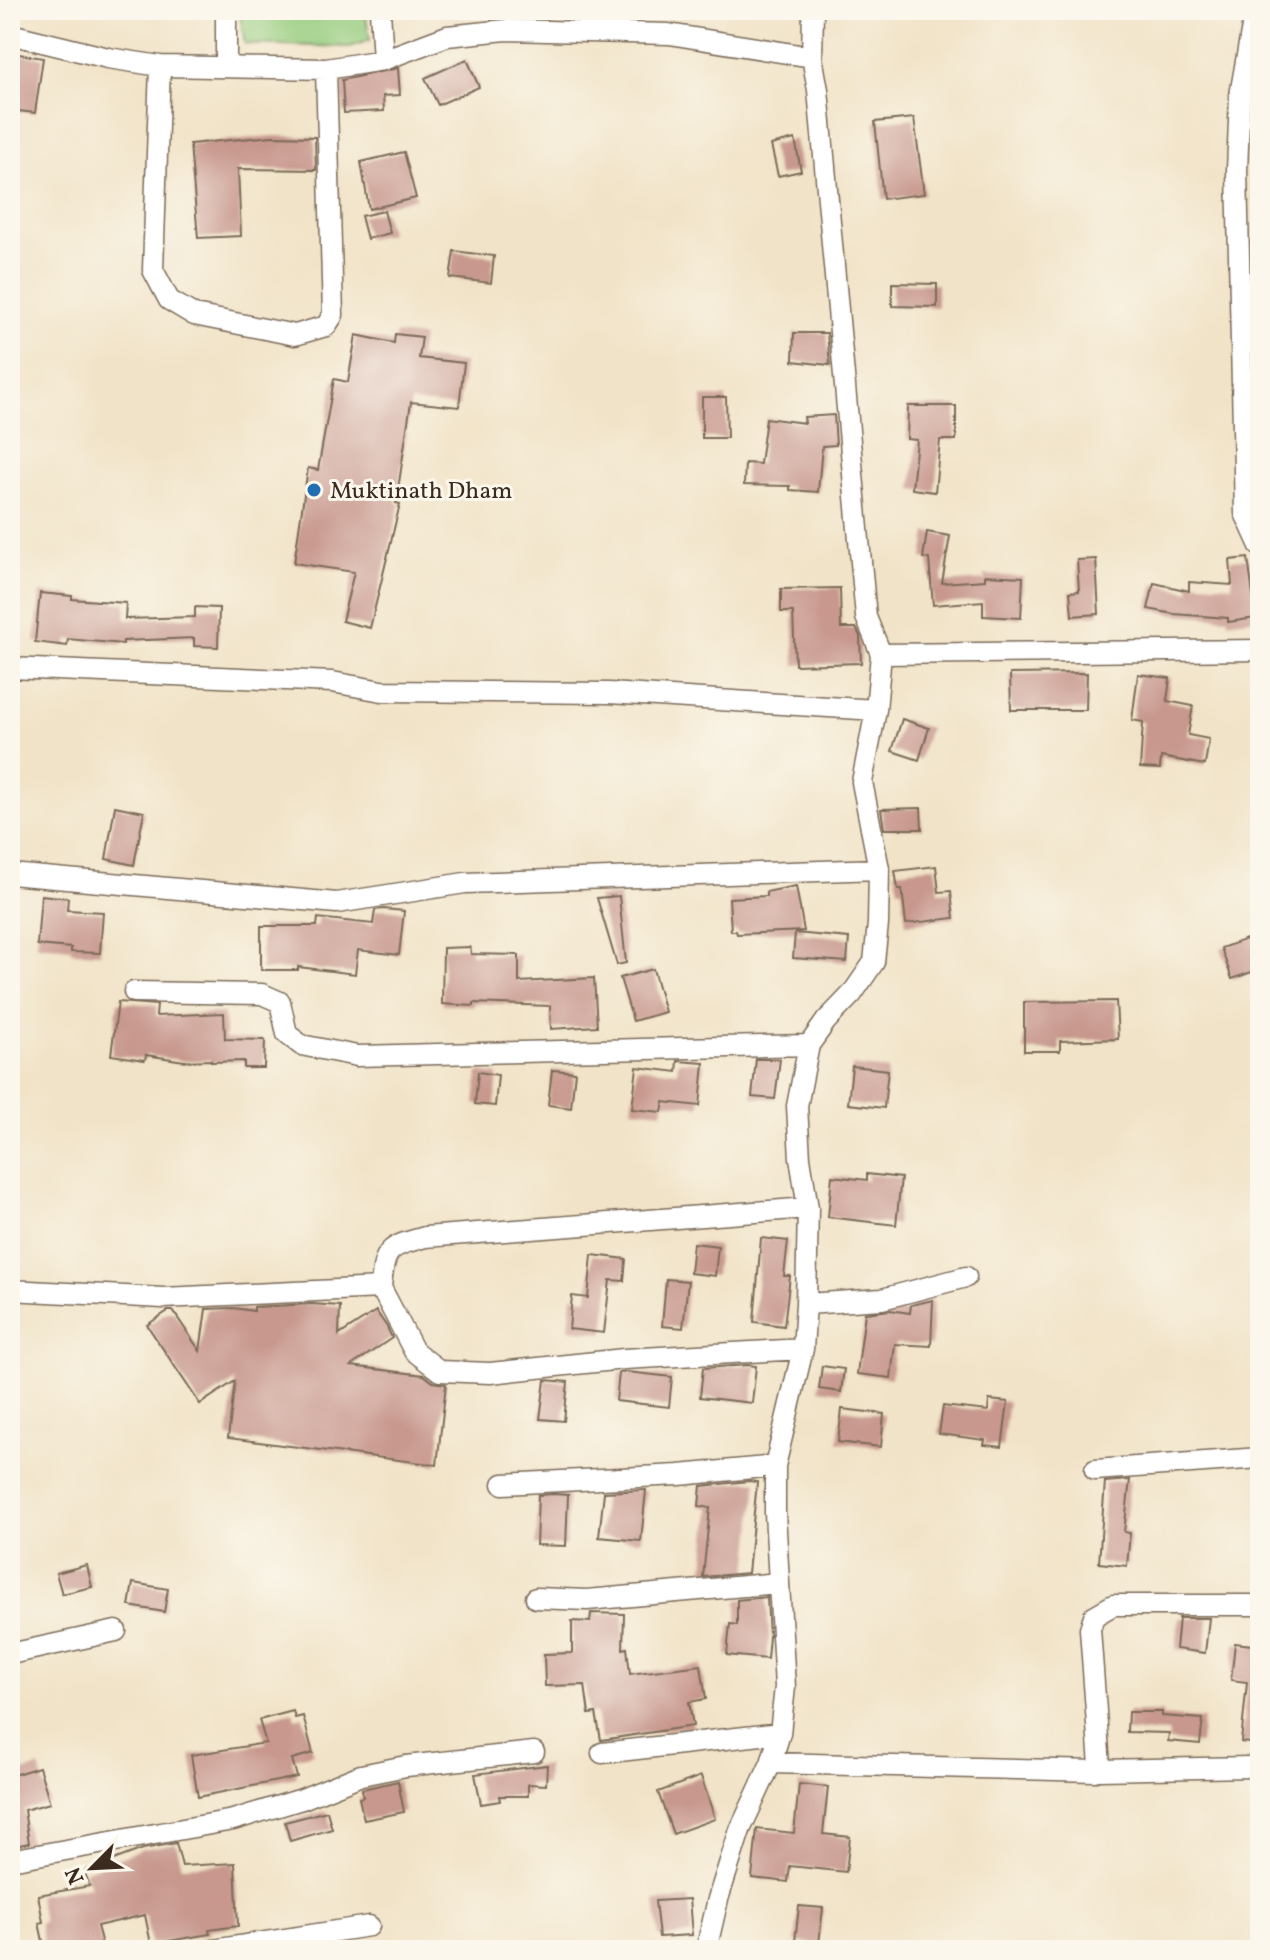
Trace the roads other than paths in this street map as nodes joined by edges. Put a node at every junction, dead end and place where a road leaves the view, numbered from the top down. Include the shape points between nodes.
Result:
1 (226, 10) edge
2 (380, 10) edge
3 (813, 10) edge
4 (1255, 10) edge
5 (10, 34) edge
6 (812, 57) junction
7 (383, 60) junction
8 (160, 66) junction
9 (226, 67) junction
10 (326, 69) junction
11 (1250, 392) edge
12 (1260, 546) edge
13 (1260, 650) edge
14 (881, 654) junction
15 (10, 668) edge
16 (876, 710) junction
17 (879, 869) junction
18 (10, 874) edge
19 (134, 992) dead end
20 (809, 1045) junction
21 (808, 1208) junction
22 (966, 1277) dead end
23 (381, 1288) junction
24 (10, 1290) edge
25 (806, 1304) junction
26 (803, 1349) junction
27 (1260, 1458) edge
28 (775, 1466) junction
29 (1095, 1470) dead end
30 (503, 1484) dead end
31 (779, 1583) junction
32 (536, 1598) dead end
33 (1260, 1605) edge
34 (116, 1631) dead end
35 (10, 1654) edge
36 (780, 1733) junction
37 (534, 1752) dead end
38 (602, 1753) dead end
39 (771, 1763) junction
40 (1250, 1767) dead end
41 (1099, 1770) junction
42 (10, 1860) edge
43 (369, 1926) dead end
44 (213, 1950) edge
45 (709, 1950) edge

1 - 9 street
2 - 7 street
3 - 6 street
4 - 11 street via 1239,110 1237,171
5 - 8 street
6 - 7 street via 669,34 506,30 447,36
6 - 14 street via 866,617
7 - 10 street
8 - 9 street
8 - 10 street via 153,270 169,300 194,315 295,335 326,326 333,315
9 - 10 street
11 - 12 street via 1245,513
13 - 14 street
14 - 16 street
15 - 16 street via 332,682 382,691 609,693
16 - 17 street via 862,782
17 - 18 street via 465,883 337,903
17 - 20 street via 874,962
19 - 20 street via 262,994 280,1002 287,1034 301,1045 357,1056
20 - 21 street via 797,1106
21 - 23 street via 425,1237 396,1245 383,1260
21 - 25 street
22 - 25 street via 882,1299
23 - 24 street via 163,1298
23 - 26 street via 414,1351 440,1371 490,1373
25 - 26 street
26 - 28 street
27 - 29 street
28 - 30 street
28 - 31 street
31 - 32 street via 587,1600
31 - 36 street via 785,1687
33 - 41 street via 1125,1604 1094,1616 1090,1629
34 - 35 street
36 - 38 street
36 - 39 street
37 - 42 street via 361,1775 233,1820
39 - 41 street
39 - 45 street via 740,1830 718,1899
40 - 41 street
43 - 44 street

